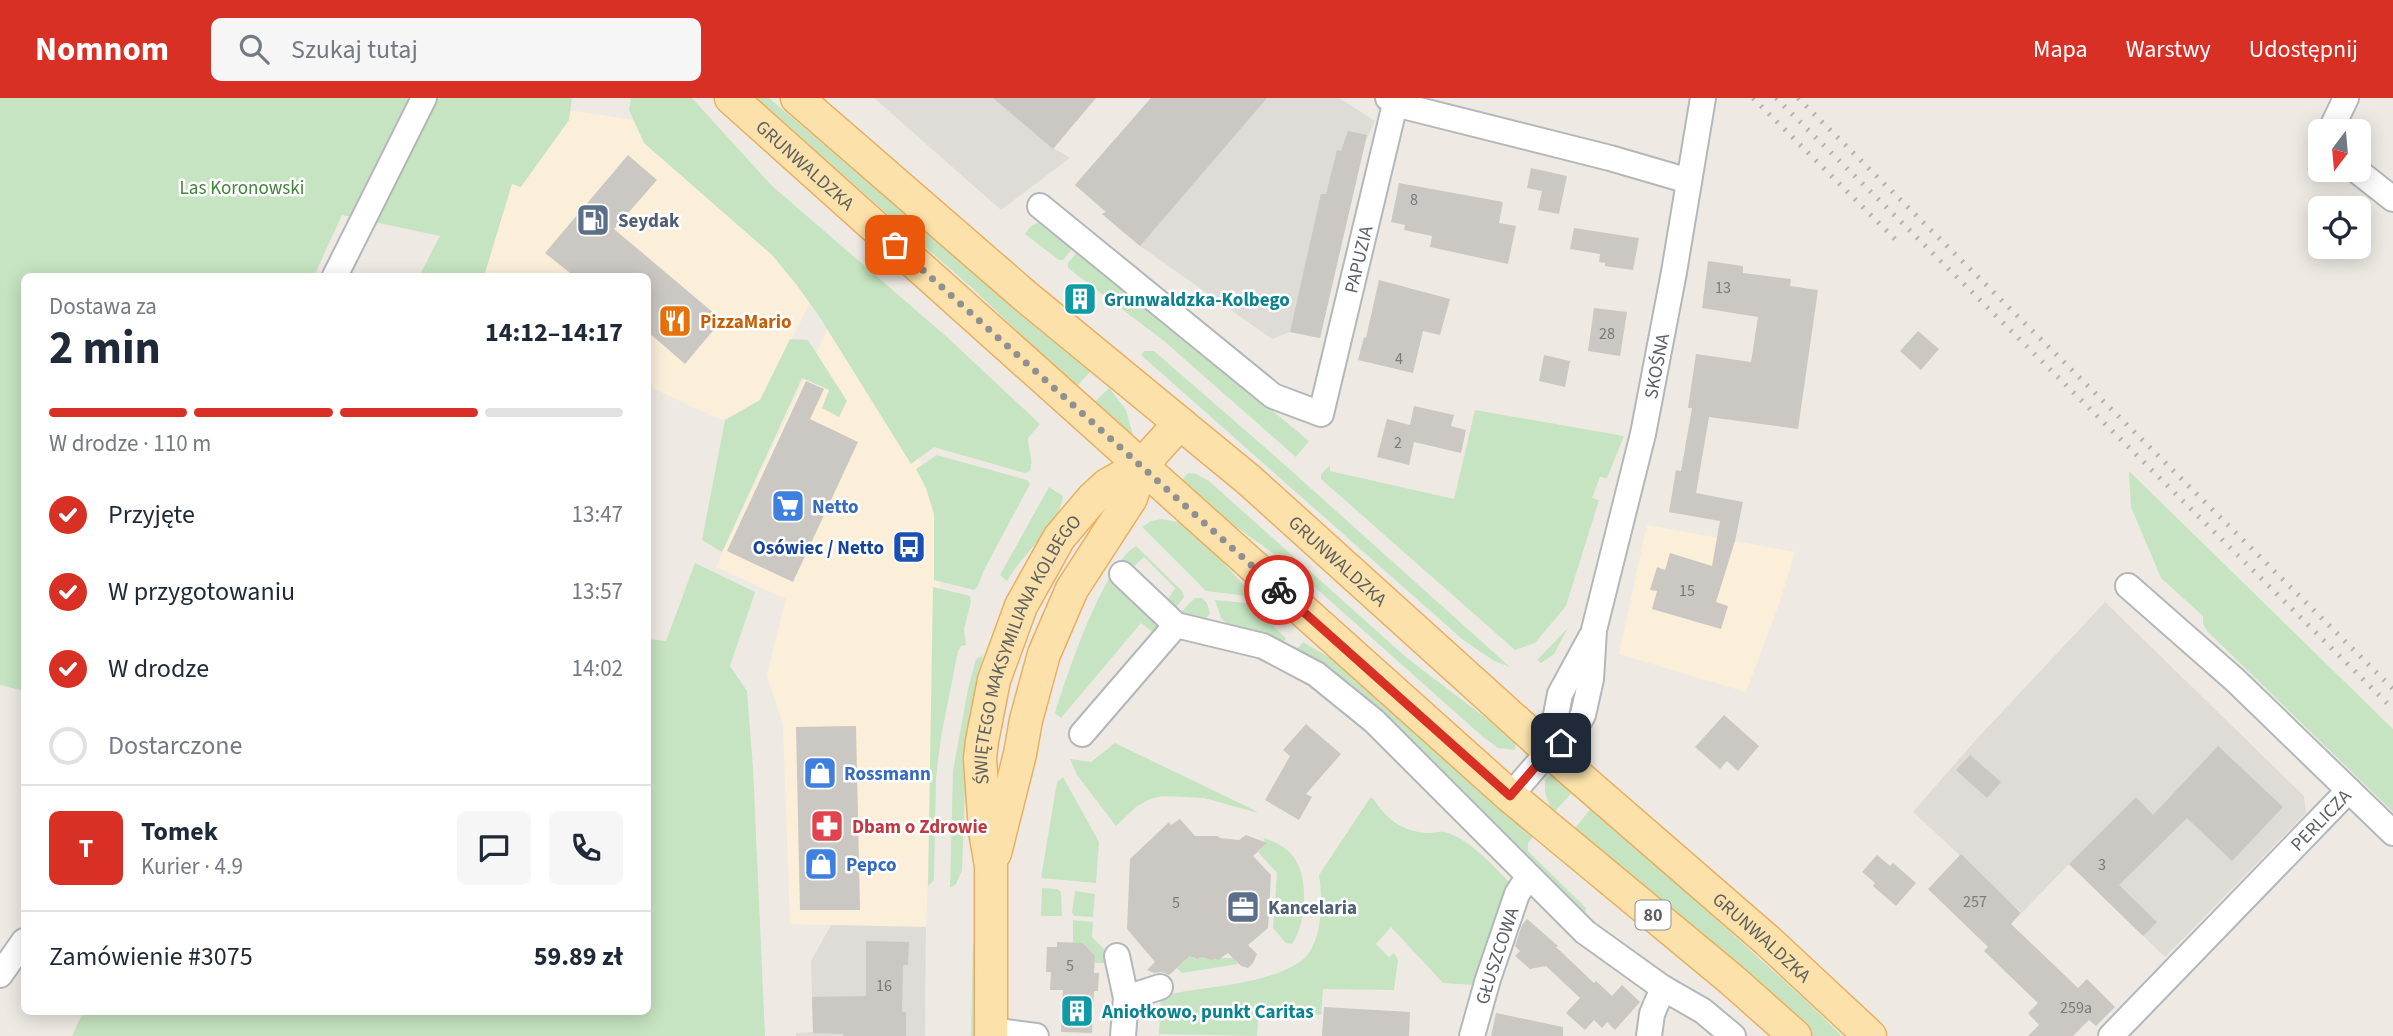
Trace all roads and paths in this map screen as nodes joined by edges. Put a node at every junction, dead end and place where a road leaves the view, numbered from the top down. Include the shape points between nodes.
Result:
1 (424, 98) edge
2 (731, 98) edge
3 (797, 98) edge
4 (1703, 98) edge
5 (2346, 98) edge
6 (1391, 101) edge
7 (2336, 119) edge
8 (1689, 181) junction
9 (2371, 182) edge
10 (2393, 199) edge
11 (1040, 206) dead end
12 (336, 273) edge
13 (1180, 423) junction
14 (1141, 466) junction
15 (1122, 574) dead end
16 (2128, 586) dead end
17 (1175, 625) junction
18 (1082, 734) dead end
19 (1549, 751) junction
20 (2349, 790) junction
21 (1510, 796) junction
22 (2393, 833) edge
23 (1528, 877) junction
24 (21, 946) edge
25 (1117, 956) dead end
26 (0, 975) edge
27 (1160, 987) dead end
28 (1663, 988) junction
29 (1126, 998) junction
30 (991, 1033) edge
31 (1036, 1036) edge
32 (1123, 1036) edge
33 (1472, 1036) edge
34 (1649, 1036) edge
35 (1733, 1036) edge
36 (1795, 1036) edge
37 (1870, 1036) edge
38 (2112, 1036) edge

1 - 12 street
2 - 14 main road, GRUNWALDZKA / 80
3 - 13 main road, GRUNWALDZKA
4 - 8 street, SKOŚNA
5 - 7 street
6 - 8 street, PAPUZIA
6 - 11 street, PAPUZIA via 1321,414 1273,396
8 - 19 street, SKOŚNA via 1643,434 1594,630 1583,715 1574,730
9 - 10 street
13 - 14 main road, ŚWIĘTEGO MAKSYMILIANA KOLBEGO
13 - 19 main road, GRUNWALDZKA
14 - 21 main road, GRUNWALDZKA / 80
14 - 30 main road, ŚWIĘTEGO MAKSYMILIANA KOLBEGO via 1131,498 1072,589 1044,654 1026,720 992,866
15 - 17 street
16 - 20 street, PERLICZA via 2235,680
17 - 18 street
17 - 23 street via 1263,646 1316,674 1374,721
19 - 21 street, SKOŚNA
19 - 37 main road, GRUNWALDZKA
20 - 22 street
20 - 38 street, PERLICZA
21 - 36 main road, GRUNWALDZKA / 80
23 - 28 street via 1585,932
23 - 33 street, GŁUSZCOWA via 1517,894
24 - 26 street
25 - 29 street
27 - 29 street
28 - 34 street
28 - 35 street via 1703,1011
29 - 32 street
30 - 31 street

